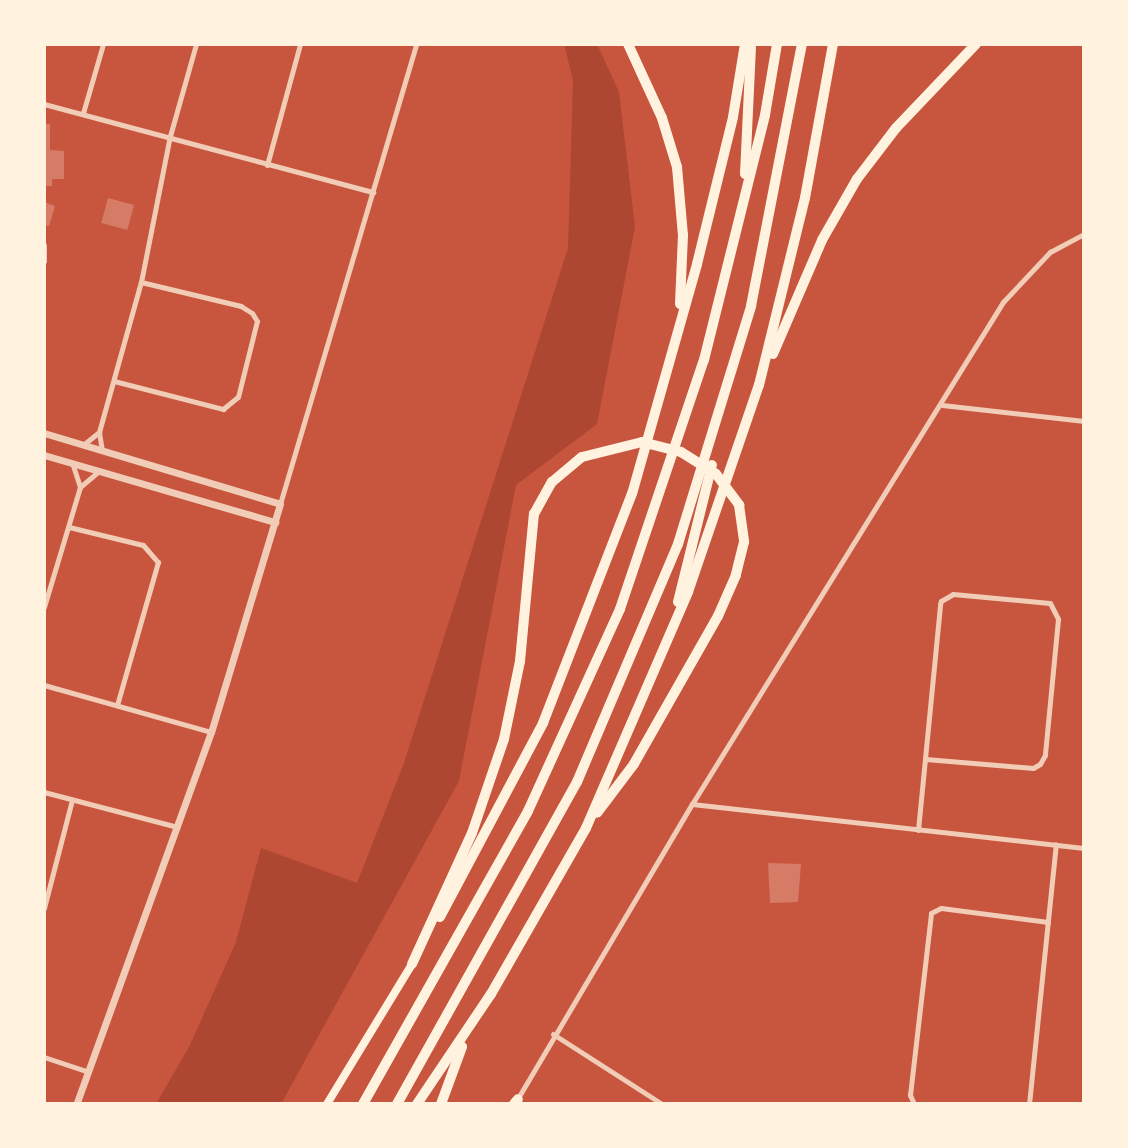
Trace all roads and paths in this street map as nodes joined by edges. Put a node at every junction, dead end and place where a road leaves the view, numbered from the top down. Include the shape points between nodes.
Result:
1 (103, 44) edge
2 (196, 44) edge
3 (300, 44) edge
4 (416, 44) edge
5 (628, 44) edge
6 (745, 44) edge
7 (751, 44) edge
8 (777, 44) edge
9 (802, 44) edge
10 (833, 44) edge
11 (976, 44) edge
12 (44, 104) edge
13 (83, 113) junction
14 (170, 136) junction
15 (267, 164) junction
16 (373, 192) junction
17 (744, 202) junction
18 (1084, 234) edge
19 (44, 245) edge
20 (44, 261) edge
21 (141, 282) junction
22 (679, 319) junction
23 (114, 381) junction
24 (759, 385) junction
25 (942, 405) junction
26 (719, 421) junction
27 (1084, 421) edge
28 (99, 432) junction
29 (46, 435) edge
30 (83, 445) junction
31 (102, 451) junction
32 (44, 455) edge
33 (72, 463) junction
34 (99, 471) junction
35 (80, 487) junction
36 (280, 504) junction
37 (275, 522) junction
38 (69, 527) junction
39 (44, 607) edge
40 (668, 635) junction
41 (44, 685) edge
42 (117, 705) junction
43 (211, 732) junction
44 (925, 759) junction
45 (44, 792) edge
46 (72, 800) junction
47 (692, 804) junction
48 (177, 827) junction
49 (586, 828) junction
50 (918, 830) junction
51 (1056, 844) junction
52 (1084, 848) edge
53 (44, 908) edge
54 (1048, 922) junction
55 (412, 964) junction
56 (467, 1031) junction
57 (553, 1034) junction
58 (44, 1057) edge
59 (89, 1072) junction
60 (516, 1103) edge
61 (76, 1104) edge
62 (327, 1104) edge
63 (363, 1104) edge
64 (397, 1104) edge
65 (417, 1104) edge
66 (441, 1104) edge
67 (662, 1104) edge
68 (914, 1104) edge
69 (1029, 1104) edge

1 - 13 street
2 - 14 street
3 - 15 street
4 - 16 street
5 - 22 highway via 662,118 677,167 683,246
6 - 22 highway via 733,117
7 - 17 highway
8 - 17 highway
9 - 26 highway via 765,250
10 - 24 highway via 805,198
11 - 24 highway via 896,128 842,203
12 - 13 street
13 - 14 street
14 - 15 street
14 - 21 street
15 - 16 street
16 - 36 street
17 - 63 highway via 688,412 608,639 484,895
18 - 25 street via 1049,252 1003,302
19 - 20 street
21 - 23 street
21 - 23 street via 241,306 251,313 257,321 239,397 223,409
22 - 55 highway via 632,494 592,607 514,783
23 - 28 street
24 - 40 highway via 688,592
25 - 27 street
25 - 47 street
26 - 40 highway via 706,501
26 - 64 highway via 640,640 577,782
28 - 30 street
28 - 31 street
29 - 30 street
30 - 31 street
31 - 36 street
32 - 33 street
33 - 34 street
33 - 35 street
34 - 35 street
34 - 37 street
35 - 38 street
36 - 37 street
37 - 43 street
38 - 39 street
38 - 42 street via 143,545 158,562
40 - 49 highway
41 - 42 street
42 - 43 street
43 - 48 street
44 - 44 street via 943,598 953,594 1050,603 1058,620 1045,755 1040,764 1033,768
44 - 50 street
45 - 46 street
46 - 48 street
46 - 53 street
47 - 50 street
47 - 57 street
48 - 59 street
49 - 55 highway via 634,764 727,594 744,542 739,505 716,474 681,452 642,442 582,457 552,482 534,514 520,661 504,739 472,833
49 - 56 highway
50 - 51 street
51 - 52 street
51 - 54 street
54 - 68 street via 940,908 931,913 910,1095
54 - 69 street
55 - 62 main road
56 - 65 highway
56 - 66 highway
57 - 60 street
57 - 67 street
58 - 59 street
59 - 61 street

